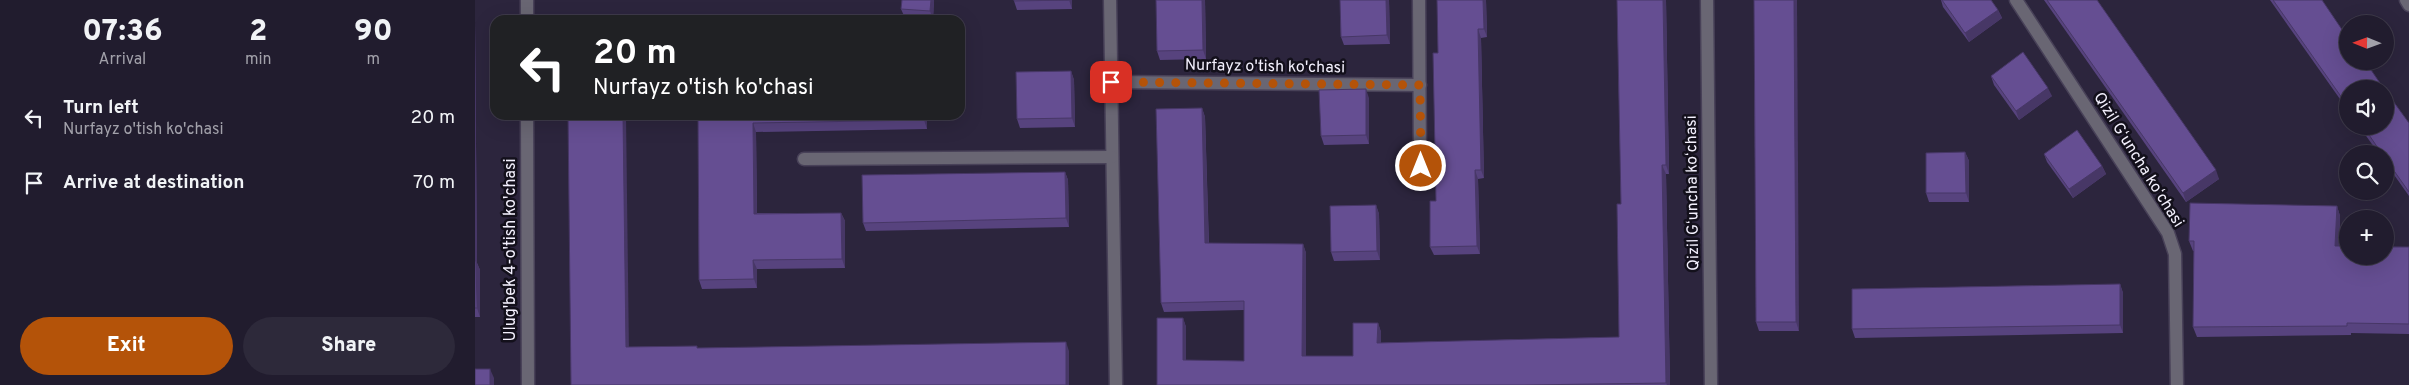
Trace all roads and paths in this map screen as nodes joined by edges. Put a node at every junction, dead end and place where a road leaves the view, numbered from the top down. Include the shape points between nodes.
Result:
1 (527, 0) edge
2 (1109, 0) edge
3 (1419, 0) edge
4 (1707, 0) edge
5 (2016, 0) edge
6 (2405, 0) edge
7 (2409, 5) edge
8 (527, 15) edge
9 (1111, 82) junction
10 (1420, 85) junction
11 (527, 120) edge
12 (1112, 157) junction
13 (804, 159) dead end
14 (1421, 166) dead end
15 (528, 385) edge
16 (1116, 385) edge
17 (1711, 385) edge
18 (2177, 385) edge

1 - 8 street
2 - 9 street
3 - 10 street
4 - 17 street, Qizil Gʻuncha koʻchasi
5 - 18 street, Qizil Gʻuncha koʻchasi via 2168,233 2175,254
6 - 7 street
9 - 10 street, Nurfayz o'tish ko'chasi
9 - 12 street
10 - 14 street
11 - 15 street, Ulug'bek 4-o'tish ko'chasi
12 - 13 street
12 - 16 street

